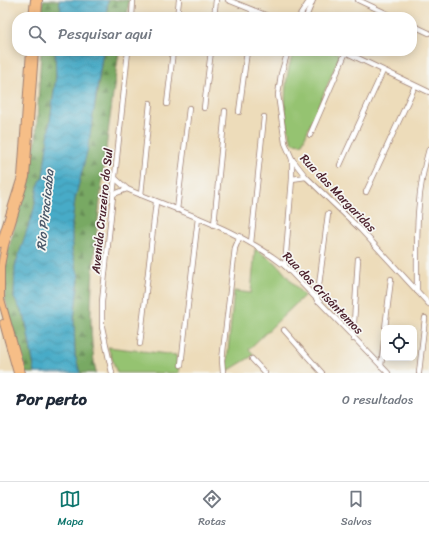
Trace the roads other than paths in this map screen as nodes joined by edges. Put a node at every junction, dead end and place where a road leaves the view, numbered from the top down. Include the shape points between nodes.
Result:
1 (34, 0) edge
2 (39, 0) edge
3 (133, 0) edge
4 (179, 0) edge
5 (216, 0) edge
6 (228, 0) edge
7 (310, 0) edge
8 (313, 0) edge
9 (358, 0) edge
10 (252, 10) joint
11 (33, 12) edge
12 (38, 12) edge
13 (132, 12) edge
14 (178, 12) edge
15 (215, 12) edge
16 (257, 12) edge
17 (302, 12) edge
18 (308, 12) edge
19 (383, 12) edge
20 (417, 27) edge
21 (429, 33) edge
22 (30, 56) edge
23 (35, 56) edge
24 (128, 56) edge
25 (172, 56) edge
26 (209, 56) edge
27 (246, 56) edge
28 (286, 56) edge
29 (342, 56) edge
30 (352, 56) edge
31 (384, 71) junction
32 (415, 86) junction
33 (429, 92) edge
34 (150, 103) dead end
35 (167, 104) dead end
36 (189, 108) dead end
37 (204, 108) dead end
38 (226, 111) dead end
39 (239, 112) dead end
40 (264, 117) dead end
41 (310, 135) dead end
42 (429, 149) edge
43 (292, 159) junction
44 (340, 165) dead end
45 (300, 169) junction
46 (306, 177) junction
47 (116, 179) junction
48 (292, 179) junction
49 (127, 189) junction
50 (366, 192) dead end
51 (114, 194) junction
52 (141, 195) junction
53 (156, 202) junction
54 (177, 210) junction
55 (328, 214) dead end
56 (198, 218) junction
57 (214, 225) junction
58 (240, 236) junction
59 (251, 243) junction
60 (0, 244) edge
61 (358, 259) dead end
62 (284, 266) junction
63 (391, 278) dead end
64 (417, 291) junction
65 (317, 301) junction
66 (429, 304) edge
67 (0, 311) edge
68 (425, 318) dead end
69 (385, 325) edge
70 (284, 330) dead end
71 (353, 338) junction
72 (140, 344) dead end
73 (252, 359) dead end
74 (382, 361) edge
75 (181, 365) dead end
76 (381, 366) junction
77 (17, 373) edge
78 (22, 373) edge
79 (112, 373) edge
80 (223, 373) edge
81 (265, 373) edge
82 (322, 373) edge
83 (388, 373) edge
84 (419, 373) edge

1 - 11 main road
2 - 12 main road
3 - 13 street
4 - 14 street
5 - 15 street
6 - 10 street
7 - 17 street
8 - 18 street
9 - 19 street
10 - 16 street
20 - 21 street
22 - 60 main road via 21,177
23 - 78 main road via 26,177 0,266 1,299
24 - 47 street, Avenida Cruzeiro do Sul
25 - 35 street
26 - 37 street
27 - 39 street
28 - 43 street, Rua das Margaridas via 278,95 285,143
29 - 41 street
30 - 31 street
31 - 32 street
31 - 44 street
32 - 33 street
32 - 50 street
34 - 52 street
36 - 54 street
38 - 57 street
40 - 59 street
42 - 64 street via 422,177 416,224
43 - 45 street, Rua das Margaridas
43 - 48 street
45 - 46 street, Rua das Margaridas
45 - 48 street
46 - 48 street
46 - 64 street, Rua das Margaridas via 344,213
47 - 49 street, Rua dos Crisântemos
47 - 51 street, Avenida Cruzeiro do Sul
48 - 62 street
49 - 51 street
49 - 52 street, Rua dos Crisântemos
51 - 79 street, Avenida Cruzeiro do Sul via 102,302 102,327
52 - 53 street, Rua dos Crisântemos
53 - 54 street, Rua dos Crisântemos
53 - 72 street
54 - 56 street, Rua dos Crisântemos
55 - 65 street
56 - 57 street, Rua dos Crisântemos
56 - 75 street
57 - 58 street, Rua dos Crisântemos
58 - 59 street, Rua dos Crisântemos
58 - 80 street via 235,248 232,272 222,360
59 - 62 street, Rua dos Crisântemos
61 - 71 street
62 - 65 street, Rua dos Crisântemos
63 - 69 street
64 - 66 street, Rua das Margaridas
65 - 71 street, Rua dos Crisântemos
67 - 77 main road
68 - 84 street
70 - 82 street
71 - 76 street, Rua dos Crisântemos
73 - 81 street
74 - 76 street
76 - 83 street, Rua dos Crisântemos

